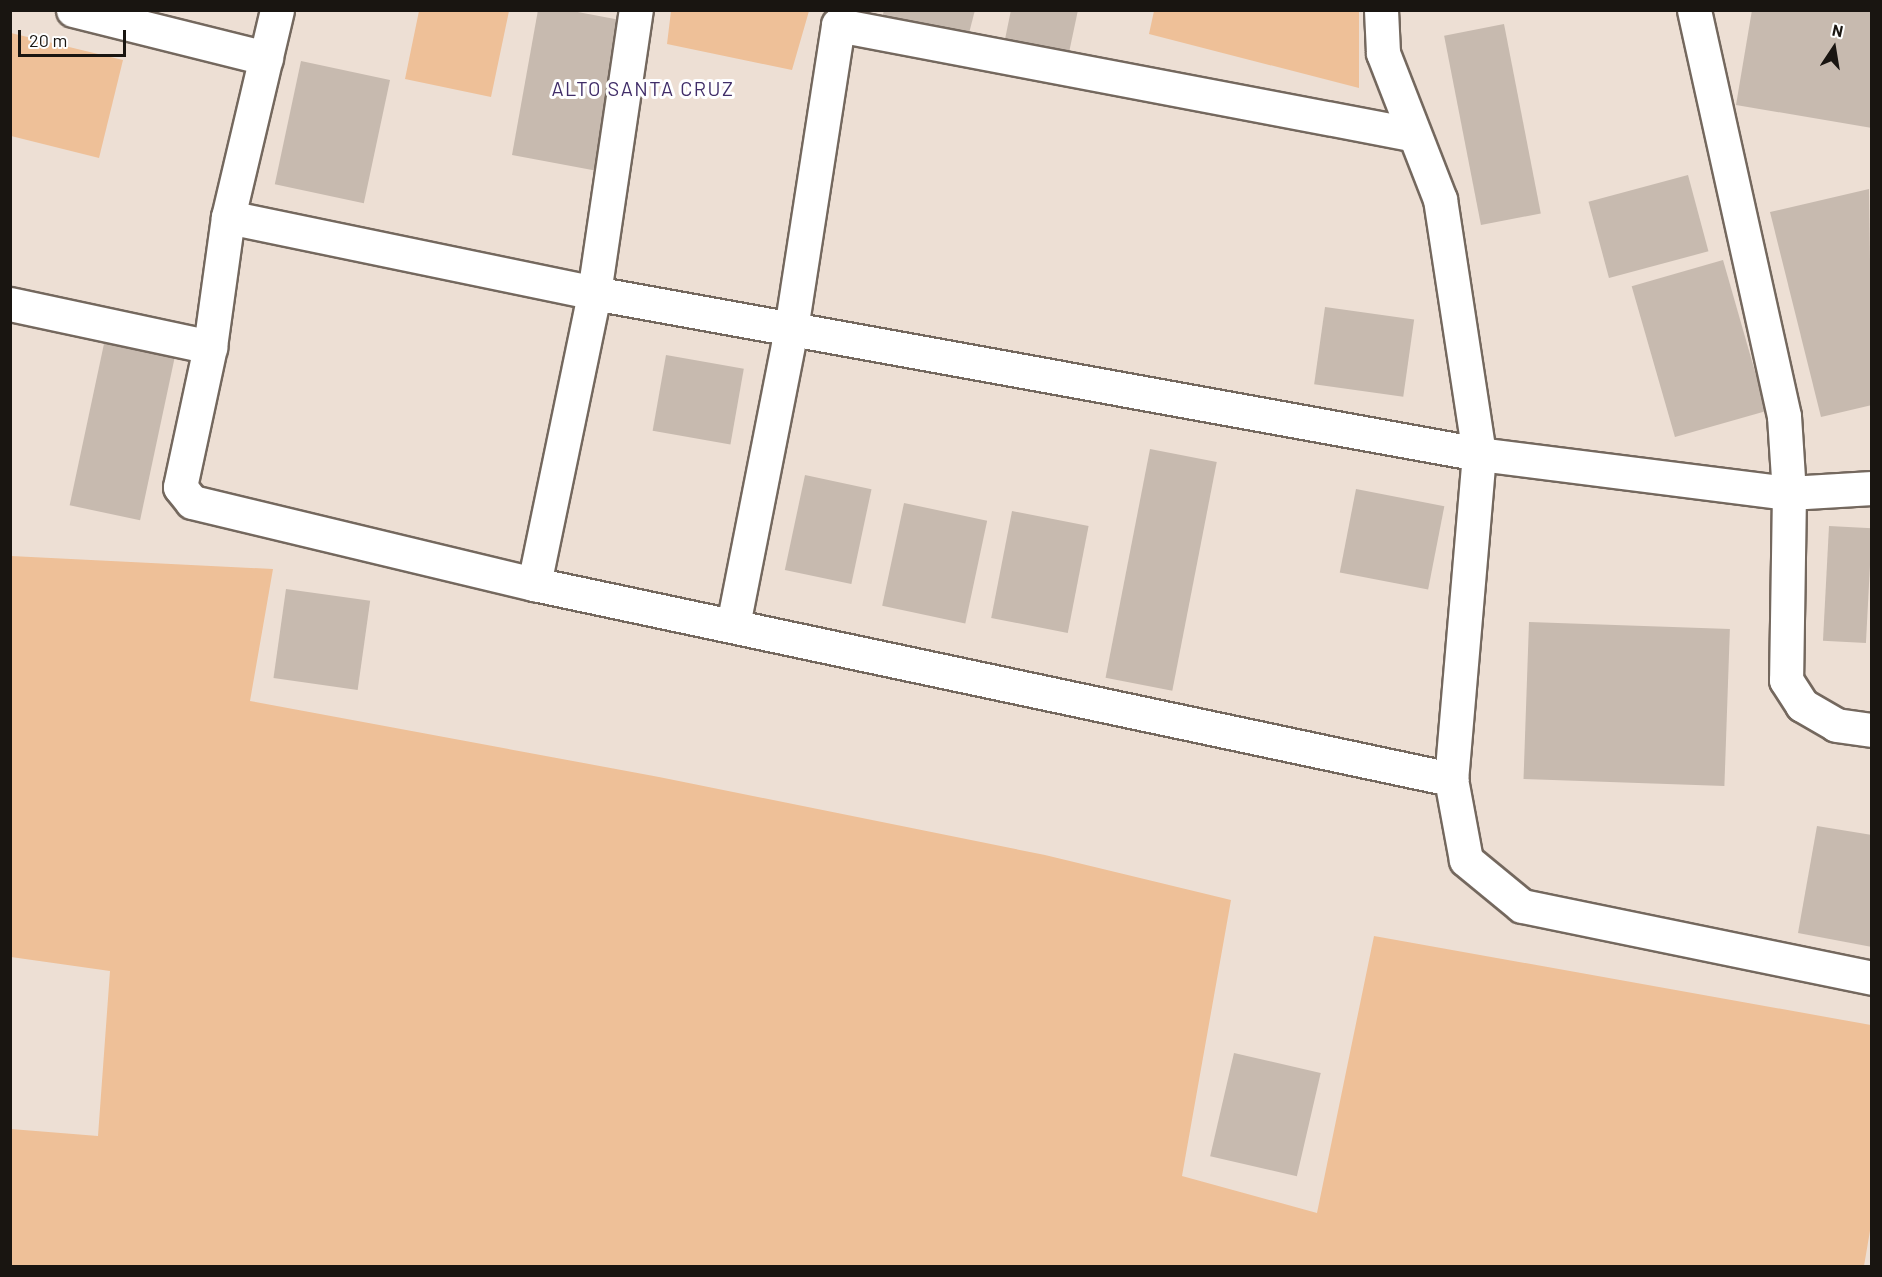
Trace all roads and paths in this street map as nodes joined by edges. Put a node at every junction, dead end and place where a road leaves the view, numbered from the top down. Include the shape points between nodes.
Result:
1 (73, 10) edge
2 (277, 10) edge
3 (636, 10) edge
4 (1382, 10) edge
5 (1694, 10) edge
6 (266, 58) junction
7 (1411, 134) junction
8 (228, 217) junction
9 (594, 293) junction
10 (10, 304) edge
11 (791, 330) junction
12 (210, 347) junction
13 (1479, 454) junction
14 (1872, 488) edge
15 (1789, 492) junction
16 (534, 584) junction
17 (733, 625) junction
18 (1872, 730) edge
19 (1451, 778) junction
20 (1872, 978) edge

1 - 6 street
2 - 6 street
3 - 9 street
4 - 7 street via 1383,53
5 - 15 street via 1784,416
6 - 8 street
7 - 11 street via 838,25
7 - 13 street via 1440,199
8 - 9 street
8 - 12 street
9 - 11 street
9 - 16 street
10 - 12 street
11 - 13 street
11 - 17 street
12 - 16 street via 180,487 192,502
13 - 15 street
13 - 19 street
14 - 15 street
15 - 18 street via 1786,680 1802,705 1836,725
16 - 17 street
17 - 19 street
19 - 20 street via 1466,860 1522,906

